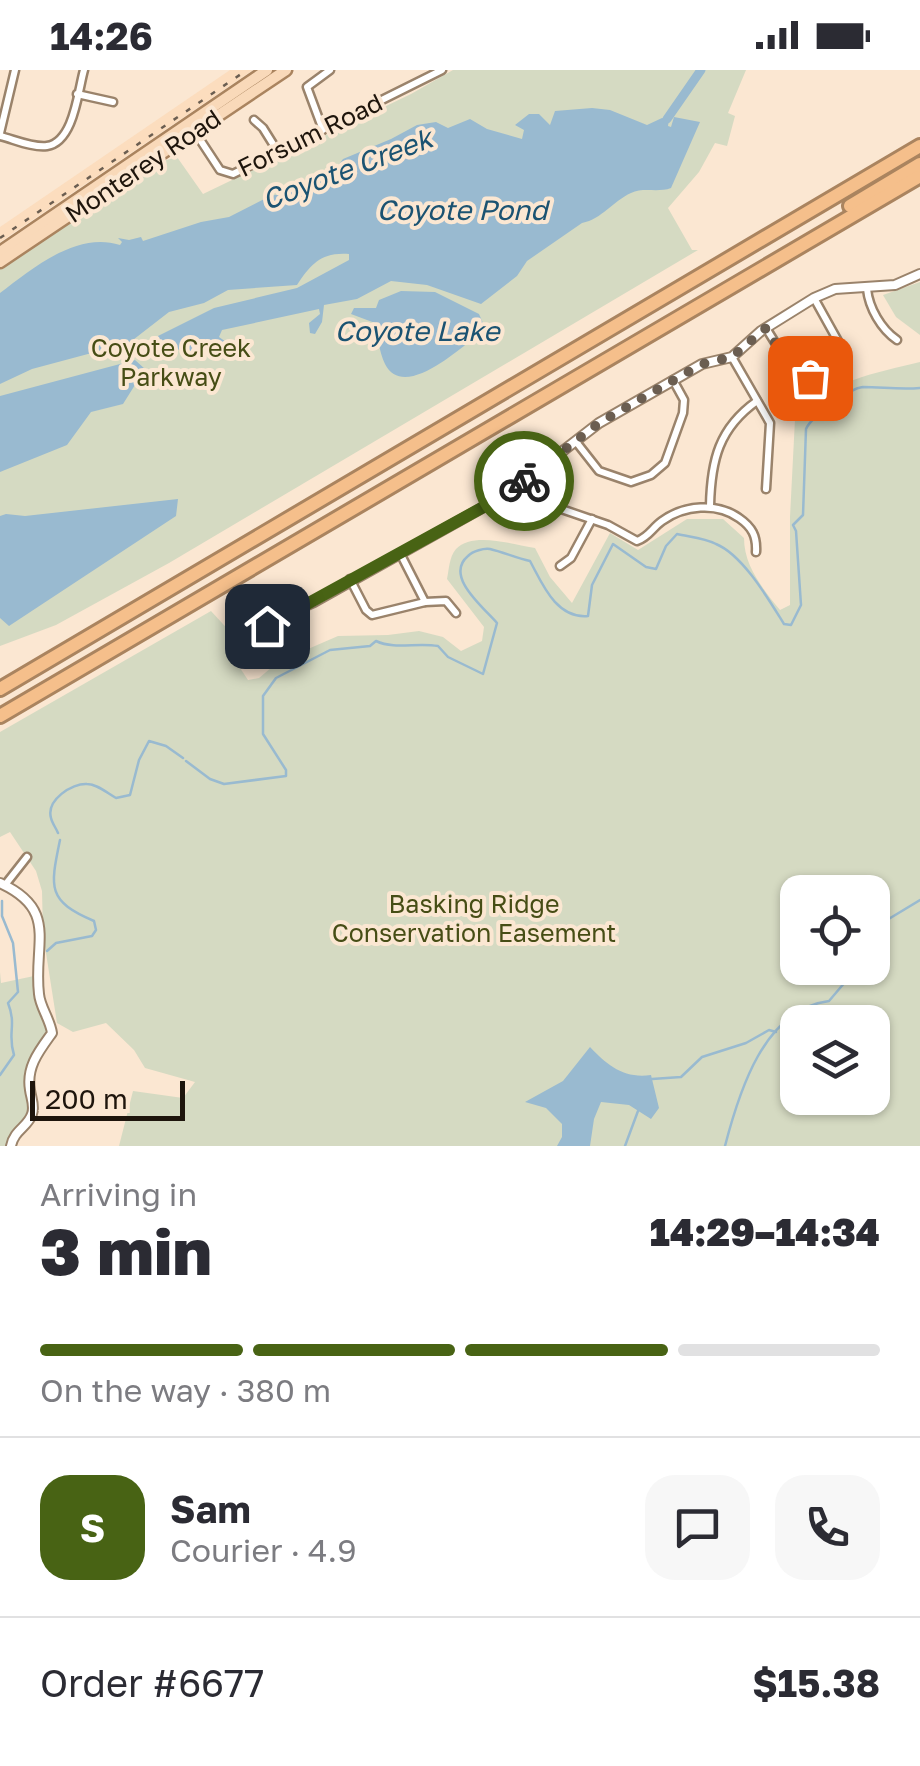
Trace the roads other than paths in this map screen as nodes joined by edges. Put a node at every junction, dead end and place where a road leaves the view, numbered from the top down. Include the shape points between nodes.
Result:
1 (15, 70) edge
2 (84, 70) edge
3 (267, 70) edge
4 (286, 70) edge
5 (330, 70) edge
6 (442, 70) edge
7 (77, 94) junction
8 (113, 102) dead end
9 (254, 120) dead end
10 (323, 130) junction
11 (194, 131) junction
12 (0, 134) edge
13 (920, 146) edge
14 (278, 152) junction
15 (920, 160) edge
16 (920, 176) edge
17 (837, 196) junction
18 (811, 238) junction
19 (0, 252) edge
20 (0, 262) edge
21 (918, 275) edge
22 (866, 288) junction
23 (814, 298) junction
24 (766, 328) junction
25 (898, 340) dead end
26 (732, 357) junction
27 (674, 380) junction
28 (757, 401) junction
29 (577, 443) junction
30 (522, 484) junction
31 (766, 489) dead end
32 (710, 506) junction
33 (592, 519) junction
34 (399, 552) junction
35 (756, 552) dead end
36 (560, 566) dead end
37 (350, 580) junction
38 (425, 602) junction
39 (456, 613) dead end
40 (253, 642) dead end
41 (0, 689) edge
42 (0, 716) edge
43 (26, 857) dead end
44 (2, 884) edge
45 (11, 1146) edge

1 - 12 street
2 - 7 street
3 - 19 main road, Monterey Road
4 - 11 main road, Monterey Road
5 - 10 street via 307,87
6 - 10 street, Forsum Road
7 - 8 street
7 - 12 street via 67,129 55,142 44,147
9 - 14 street
10 - 14 street, Forsum Road
11 - 14 street, Forsum Road via 226,174
11 - 20 main road, Monterey Road
13 - 17 highway
15 - 17 highway via 857,193
15 - 18 highway via 816,226
16 - 18 highway
17 - 41 highway
18 - 42 highway
21 - 22 street
22 - 23 street
22 - 25 street via 870,306
23 - 24 street
23 - 24 street via 844,352 839,360 802,379
24 - 26 street
26 - 27 street
26 - 28 street
27 - 29 street
27 - 29 street via 683,413 666,463 651,475 631,482 598,471
28 - 31 street via 771,426
28 - 32 street via 732,422 718,446
29 - 30 street
30 - 33 street via 538,500
30 - 34 street
32 - 33 street via 672,515 637,541
32 - 35 street via 744,521
33 - 36 street
34 - 37 street
34 - 38 street
37 - 38 street via 372,615
37 - 40 street via 276,619
38 - 39 street via 446,601
43 - 44 street
44 - 45 street via 32,902 40,919 39,998 52,1033 33,1059 31,1118

